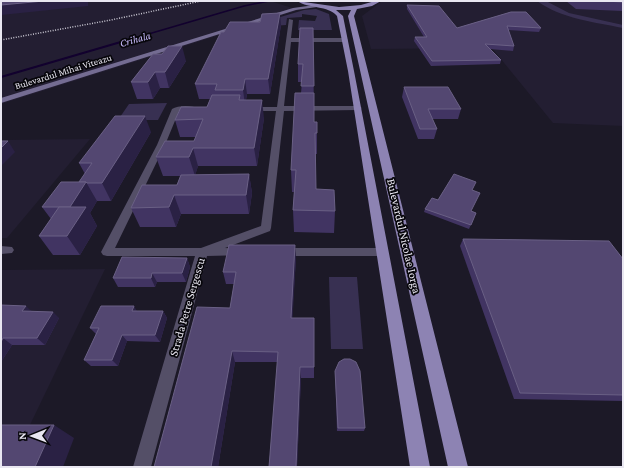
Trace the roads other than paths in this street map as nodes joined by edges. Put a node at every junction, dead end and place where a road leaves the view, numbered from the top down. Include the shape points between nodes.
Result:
1 (300, 1) edge
2 (379, 1) edge
3 (315, 6) junction
4 (356, 7) junction
5 (330, 8) junction
6 (291, 20) dead end
7 (199, 37) junction
8 (289, 40) junction
9 (345, 40) junction
10 (58, 80) junction
11 (1, 96) edge
12 (1, 101) edge
13 (358, 108) junction
14 (206, 109) edge
15 (236, 109) edge
16 (280, 109) junction
17 (202, 252) junction
18 (255, 252) edge
19 (270, 252) edge
20 (382, 252) junction
21 (142, 467) edge
22 (420, 467) edge
23 (458, 467) edge

1 - 3 main road
1 - 7 main road, Bulevardul Mihai Viteazu via 290,7
2 - 4 main road
3 - 5 main road
3 - 7 main road, Bulevardul Mihai Viteazu via 295,9
4 - 5 main road
4 - 23 main road, Bulevardul Nicolae Iorga via 351,16
5 - 9 main road, Bulevardul Nicolae Iorga via 339,15
6 - 8 street, Strada Petre Sergescu
7 - 10 main road, Bulevardul Mihai Viteazu
8 - 9 street
8 - 16 street, Strada Petre Sergescu
9 - 13 main road, Bulevardul Nicolae Iorga
10 - 11 main road, Bulevardul Mihai Viteazu
10 - 12 main road, Bulevardul Mihai Viteazu
13 - 16 street
13 - 20 main road, Bulevardul Nicolae Iorga
14 - 17 street via 176,109 161,145 107,252
15 - 16 street
16 - 17 street, Strada Petre Sergescu via 266,228
17 - 18 street
17 - 21 street, Strada Petre Sergescu
19 - 20 street
20 - 22 main road, Bulevardul Nicolae Iorga

